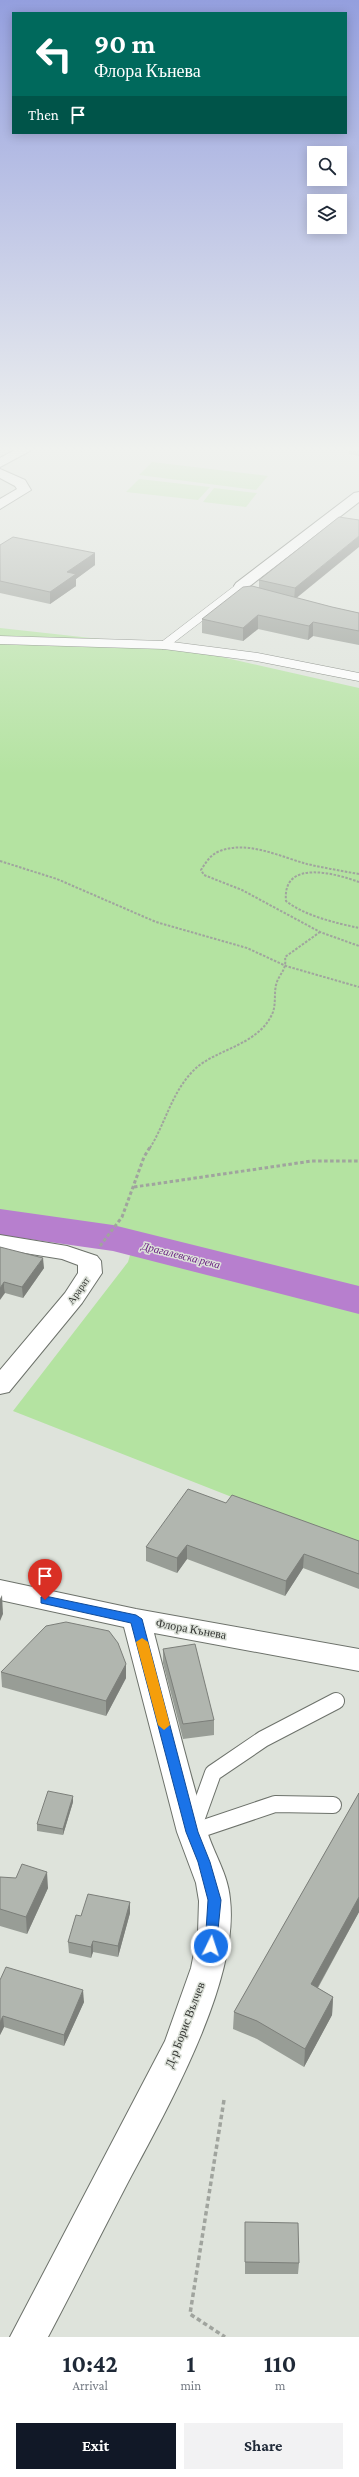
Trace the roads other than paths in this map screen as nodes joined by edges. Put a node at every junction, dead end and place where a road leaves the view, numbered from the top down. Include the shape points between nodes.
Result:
1 (284, 555) edge
2 (238, 591) joint
3 (0, 640) edge
4 (164, 645) junction
5 (359, 677) edge
6 (0, 1242) edge
7 (0, 1386) edge
8 (0, 1590) edge
9 (136, 1619) junction
10 (359, 1660) edge
11 (336, 1701) dead end
12 (333, 1805) dead end
13 (192, 1832) junction
14 (28, 2337) edge

1 - 2 street
2 - 4 lane
3 - 4 lane
4 - 5 lane via 257,657
6 - 7 street, Арарат via 67,1253 89,1261 90,1273 74,1298
8 - 9 street, Флора Кънева
9 - 10 street, Флора Кънева
9 - 13 street, Д-р Борис Вълчев
11 - 13 lane via 263,1739 214,1773
12 - 13 lane via 275,1804
13 - 14 street, Д-р Борис Вълчев via 215,1900 211,1946 198,1996 158,2091

